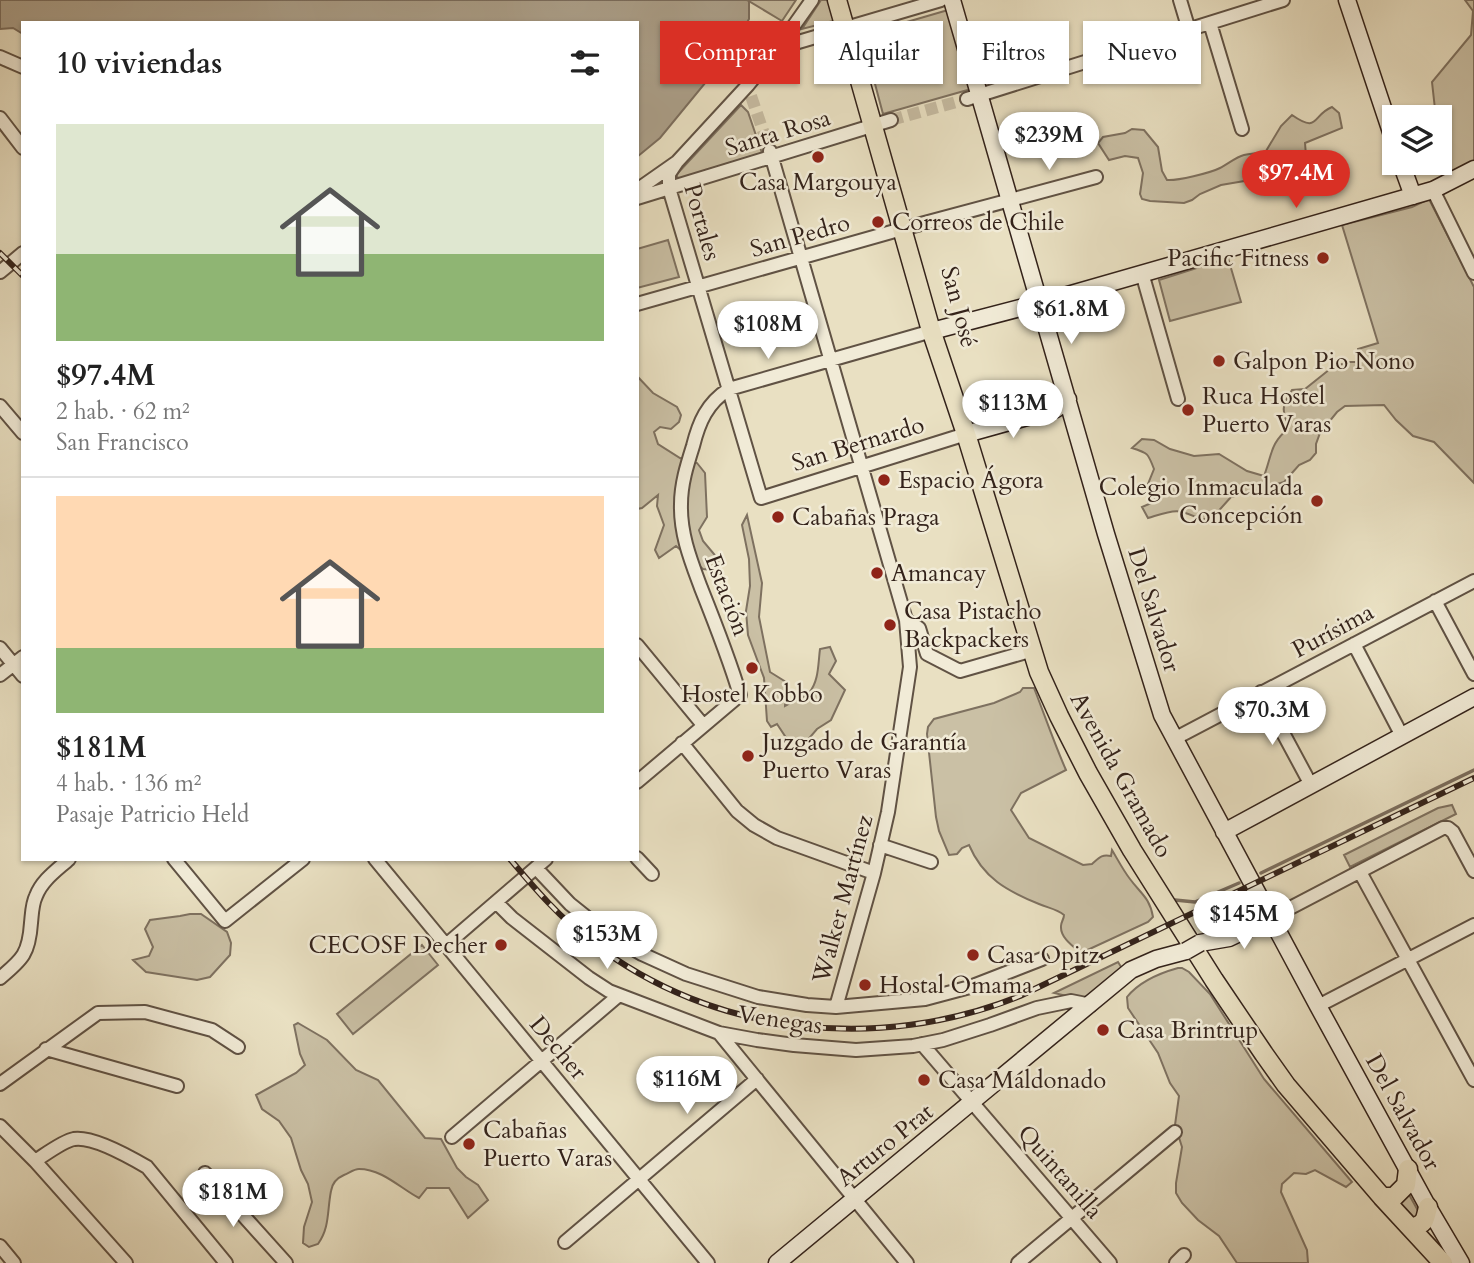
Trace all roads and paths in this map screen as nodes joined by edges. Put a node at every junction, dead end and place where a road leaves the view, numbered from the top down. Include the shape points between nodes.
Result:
1 (812, 0) edge
2 (836, 0) edge
3 (847, 0) edge
4 (941, 0) edge
5 (952, 0) edge
6 (1180, 0) edge
7 (1283, 0) edge
8 (1347, 0) edge
9 (797, 21) edge
10 (846, 21) edge
11 (849, 21) edge
12 (869, 21) edge
13 (1186, 21) edge
14 (1210, 23) junction
15 (1201, 26) edge
16 (0, 57) edge
17 (1083, 63) edge
18 (21, 66) edge
19 (755, 84) edge
20 (869, 84) edge
21 (973, 97) junction
22 (1382, 105) edge
23 (0, 118) edge
24 (882, 122) junction
25 (1242, 129) dead end
26 (21, 145) edge
27 (771, 154) junction
28 (677, 162) junction
29 (1474, 169) edge
30 (1405, 175) edge
31 (1097, 177) dead end
32 (669, 188) junction
33 (639, 190) edge
34 (1433, 190) junction
35 (1413, 196) junction
36 (639, 197) edge
37 (1010, 200) junction
38 (907, 227) junction
39 (21, 255) edge
40 (801, 257) junction
41 (0, 272) edge
42 (1142, 273) junction
43 (1474, 273) edge
44 (699, 287) junction
45 (639, 303) edge
46 (1040, 303) junction
47 (936, 330) junction
48 (830, 361) junction
49 (729, 389) junction
50 (1068, 399) junction
51 (1178, 400) dead end
52 (0, 406) edge
53 (1050, 410) junction
54 (1074, 421) junction
55 (21, 431) edge
56 (966, 434) junction
57 (861, 467) junction
58 (761, 498) joint
59 (1474, 581) edge
60 (1435, 601) junction
61 (906, 620) junction
62 (1354, 644) junction
63 (639, 647) edge
64 (0, 648) edge
65 (1033, 650) junction
66 (18, 660) edge
67 (1474, 674) edge
68 (0, 675) edge
69 (1261, 692) junction
70 (1474, 697) edge
71 (703, 725) junction
72 (1402, 736) junction
73 (1174, 739) junction
74 (682, 743) junction
75 (639, 780) edge
76 (1311, 785) junction
77 (1224, 832) junction
78 (880, 845) junction
79 (639, 860) edge
80 (67, 861) edge
81 (176, 861) edge
82 (300, 861) edge
83 (376, 861) edge
84 (931, 862) dead end
85 (541, 863) edge
86 (1474, 871) edge
87 (1360, 872) junction
88 (874, 873) junction
89 (652, 874) dead end
90 (496, 902) junction
91 (1271, 918) junction
92 (1474, 925) edge
93 (446, 945) junction
94 (1042, 959) dead end
95 (1407, 959) junction
96 (0, 978) edge
97 (618, 996) junction
98 (1091, 1005) junction
99 (1318, 1006) junction
100 (836, 1007) junction
101 (719, 1033) junction
102 (922, 1044) junction
103 (238, 1047) dead end
104 (46, 1049) junction
105 (541, 1061) junction
106 (757, 1079) junction
107 (1474, 1080) edge
108 (0, 1084) edge
109 (177, 1086) dead end
110 (972, 1102) junction
111 (0, 1126) edge
112 (1175, 1132) dead end
113 (452, 1136) dead end
114 (35, 1161) junction
115 (1408, 1169) junction
116 (205, 1173) dead end
117 (639, 1179) junction
118 (1382, 1197) junction
119 (855, 1199) junction
120 (1429, 1207) junction
121 (1072, 1218) junction
122 (1440, 1226) junction
123 (1411, 1228) junction
124 (565, 1242) dead end
125 (0, 1246) edge
126 (1437, 1257) edge
127 (14, 1263) edge
128 (126, 1263) edge
129 (226, 1263) edge
130 (286, 1263) edge
131 (708, 1263) edge
132 (777, 1263) edge
133 (906, 1263) edge
134 (1018, 1263) edge
135 (1110, 1263) edge
136 (1461, 1263) edge

1 - 9 street
2 - 10 main road, San José
3 - 11 main road, San José
4 - 12 street
5 - 21 main road, Del Salvador
6 - 13 street
7 - 14 street
8 - 22 main road
14 - 15 street
14 - 25 street
16 - 18 street
17 - 21 street
19 - 28 street
20 - 24 main road, San José
21 - 37 main road, Del Salvador
23 - 26 street
24 - 27 street, Santa Rosa
24 - 38 main road, San José
27 - 32 street, Santa Rosa
27 - 40 street, Walker Martínez
28 - 32 street, Portales via 669,174
28 - 33 street
29 - 34 main road
30 - 35 main road
31 - 37 street, San Pedro
32 - 36 street, Santa Rosa
32 - 44 street, Portales
34 - 35 main road
34 - 43 street
35 - 42 main road
37 - 38 street, San Pedro
37 - 46 main road, Del Salvador
38 - 40 street, San Pedro
38 - 47 main road, San José
39 - 41 street
40 - 44 street, San Pedro
40 - 48 street, Walker Martínez
42 - 46 main road
42 - 51 street
44 - 45 street, San Pedro
44 - 49 street, Portales
46 - 47 main road
46 - 50 main road, Del Salvador
47 - 48 street
47 - 56 main road, San José
48 - 49 street
48 - 57 street, Walker Martínez
49 - 58 street, Portales
49 - 71 street, Estación via 710,404 701,419 681,504 686,546 740,695
50 - 53 main road, San Bernardo
50 - 54 main road, Del Salvador
52 - 55 street
53 - 54 main road via 1062,411
53 - 56 main road, San Bernardo
54 - 73 main road, Del Salvador via 1162,715
56 - 57 street, San Bernardo
56 - 65 main road, Avenida Gramado
57 - 58 street, San Bernardo
57 - 61 street, Walker Martínez
59 - 60 street, Purísima
60 - 62 street, Purísima
60 - 67 street
61 - 65 street via 919,628 928,654 960,671
61 - 78 street, Walker Martínez via 910,667
62 - 69 street, Purísima
62 - 72 street
63 - 71 street
64 - 66 street
65 - 118 main road, Avenida Gramado via 1088,772 1208,972 1286,1085
66 - 68 street
69 - 73 street, Purísima
69 - 76 street
70 - 72 main road
71 - 74 street, Estación
72 - 76 main road
73 - 77 main road, Del Salvador
74 - 75 street, Estación
74 - 88 street via 737,811 754,825 777,838
76 - 77 main road
77 - 91 main road, Del Salvador
78 - 84 street
78 - 88 street, Walker Martínez
79 - 89 street
80 - 96 street via 37,892 25,954
81 - 82 street via 225,921
83 - 93 street, Decher
85 - 90 street
85 - 100 street via 559,894 580,913 642,954 696,978 752,995
86 - 87 street via 1453,832 1443,828
87 - 91 street
87 - 95 street
88 - 100 street, Walker Martínez
90 - 93 street
90 - 97 street, Venegas
91 - 98 main road, Arturo Prat via 1229,938 1131,970
91 - 99 main road, Del Salvador
92 - 95 street
93 - 105 street, Decher
94 - 100 street via 937,997
95 - 99 street
95 - 107 street
97 - 101 street, Venegas
97 - 105 street
98 - 102 street, Venegas via 1070,1001 1037,1008
98 - 110 main road, Arturo Prat
99 - 115 main road, Del Salvador
101 - 102 street, Venegas via 846,1049
101 - 106 street
102 - 110 street, Quintanilla
103 - 104 street via 212,1030 145,1012 98,1013
104 - 108 street
104 - 109 street
105 - 113 street
105 - 117 street, Decher
106 - 117 street
106 - 119 street
110 - 119 main road, Arturo Prat
110 - 121 street, Quintanilla
111 - 114 street
112 - 121 street
114 - 128 street
114 - 129 street via 72,1139 84,1139 130,1157 146,1167
115 - 118 main road via 1406,1185 1394,1197
115 - 120 main road, Del Salvador
116 - 130 street
117 - 124 street
117 - 131 street, Decher
118 - 123 main road, Avenida Gramado
119 - 132 main road, Arturo Prat
119 - 133 street
120 - 122 main road, Del Salvador
120 - 123 main road via 1425,1221
121 - 134 street
121 - 135 street, Quintanilla
122 - 126 main road
122 - 136 main road, Del Salvador
123 - 126 main road, Avenida Gramado
125 - 127 street

